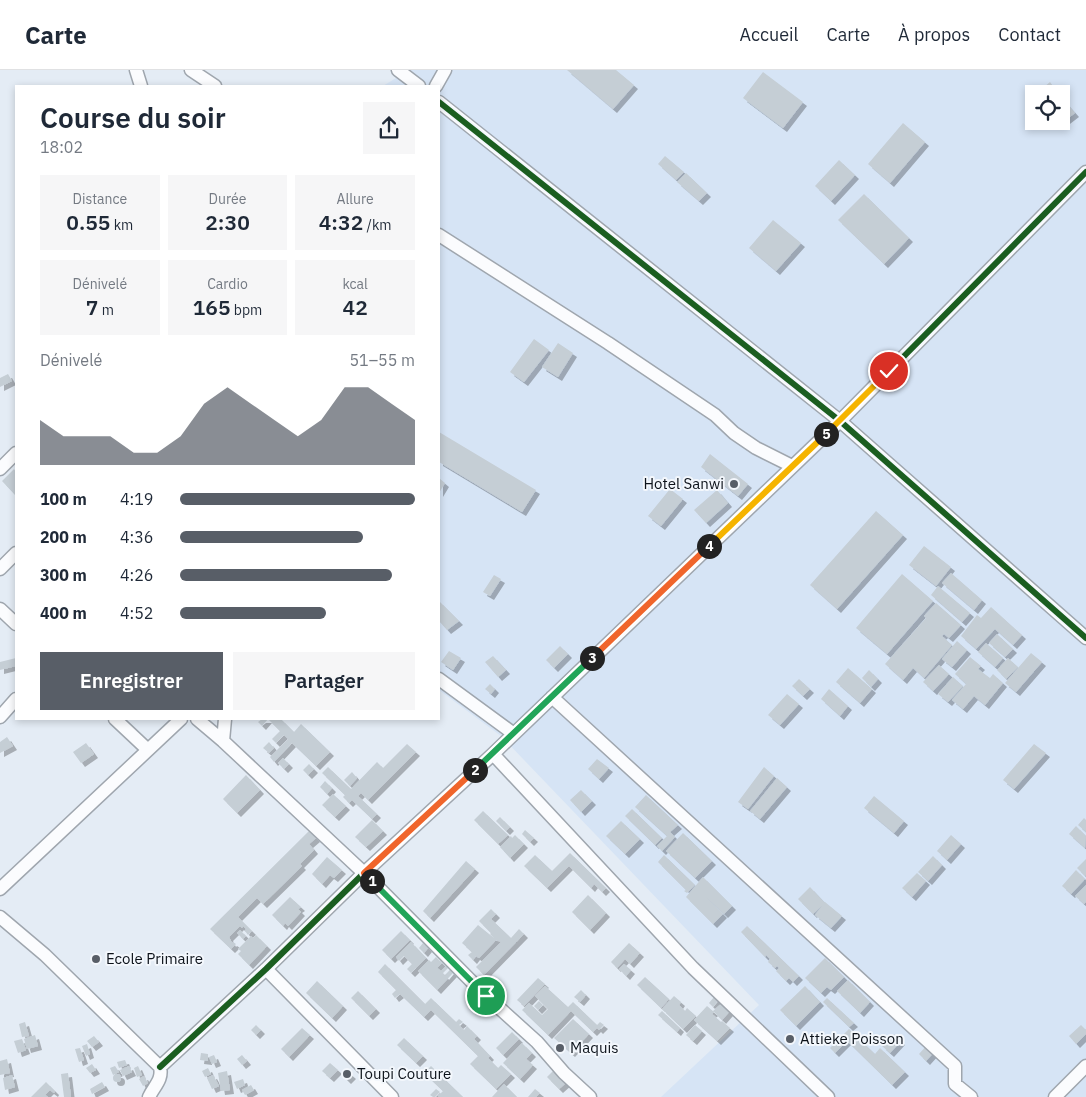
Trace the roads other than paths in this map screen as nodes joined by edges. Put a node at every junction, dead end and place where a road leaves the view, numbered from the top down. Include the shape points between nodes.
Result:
1 (136, 70) edge
2 (192, 70) edge
3 (398, 70) edge
4 (444, 70) edge
5 (142, 85) edge
6 (214, 85) edge
7 (418, 85) edge
8 (436, 85) edge
9 (440, 103) edge
10 (1086, 172) edge
11 (440, 236) edge
12 (840, 421) junction
13 (15, 454) edge
14 (792, 466) junction
15 (0, 469) edge
16 (15, 554) edge
17 (0, 569) edge
18 (0, 609) edge
19 (15, 623) edge
20 (1086, 638) edge
21 (440, 680) edge
22 (552, 697) junction
23 (15, 700) edge
24 (0, 717) edge
25 (116, 720) edge
26 (180, 720) edge
27 (198, 720) edge
28 (225, 720) edge
29 (514, 734) junction
30 (223, 741) junction
31 (148, 750) junction
32 (493, 754) junction
33 (364, 873) junction
34 (0, 889) edge
35 (2, 923) edge
36 (266, 969) junction
37 (1086, 1066) edge
38 (160, 1067) junction
39 (149, 1097) edge
40 (392, 1097) edge
41 (590, 1097) edge
42 (828, 1097) edge
43 (971, 1097) edge
44 (1055, 1097) edge

1 - 5 street
2 - 6 street
3 - 7 street
4 - 8 street
9 - 12 street
10 - 12 street
11 - 14 street via 608,342 715,415 756,448
12 - 14 street
12 - 20 street
13 - 15 street
14 - 22 street
16 - 17 street
18 - 19 street
21 - 29 street
22 - 29 street
22 - 43 street via 955,1066 955,1084
23 - 24 street
25 - 31 street
26 - 31 street
27 - 30 street
28 - 30 street
29 - 32 street
30 - 33 street
31 - 34 street
32 - 33 street
32 - 42 street via 693,968
33 - 36 street
33 - 41 street
35 - 38 street via 45,955
36 - 38 street
36 - 40 street
37 - 44 street
38 - 39 street via 162,1075

